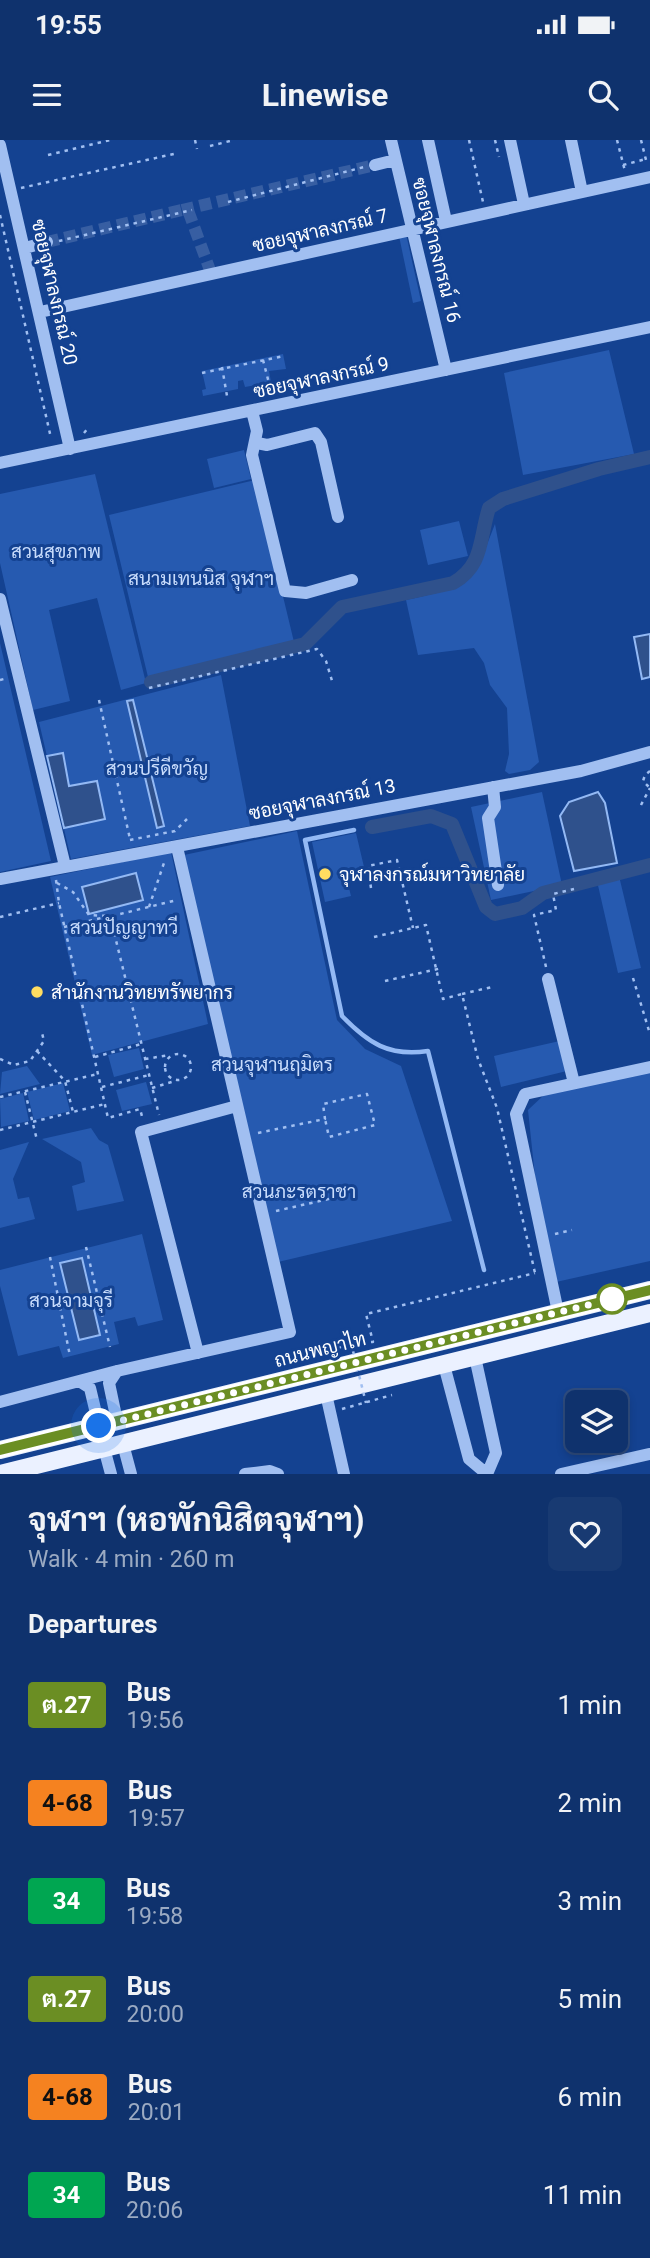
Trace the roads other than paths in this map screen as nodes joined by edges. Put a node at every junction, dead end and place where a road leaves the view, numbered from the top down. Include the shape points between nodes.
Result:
1 (428, 140) edge
2 (510, 140) edge
3 (570, 140) edge
4 (395, 141) edge
5 (0, 145) edge
6 (395, 160) junction
7 (375, 165) tunnel mouth
8 (649, 172) edge
9 (582, 191) junction
10 (524, 204) junction
11 (446, 221) junction
12 (414, 228) junction
13 (48, 242) tunnel mouth
14 (25, 248) junction
15 (40, 312) junction
16 (650, 327) edge
17 (446, 370) junction
18 (252, 411) junction
19 (257, 443) junction
20 (70, 449) junction
21 (0, 463) edge
22 (338, 517) dead end
23 (352, 580) dead end
24 (0, 599) edge
25 (650, 752) edge
26 (493, 786) junction
27 (172, 847) junction
28 (60, 869) junction
29 (0, 879) edge
30 (498, 886) dead end
31 (548, 979) road end
32 (650, 1067) edge
33 (574, 1083) junction
34 (237, 1106) junction
35 (650, 1290) edge
36 (558, 1312) junction
37 (650, 1313) edge
38 (198, 1353) junction
39 (475, 1357) junction
40 (444, 1365) junction
41 (117, 1371) junction
42 (79, 1381) junction
43 (333, 1401) junction
44 (0, 1402) edge
45 (117, 1421) junction
46 (99, 1426) junction
47 (123, 1444) junction
48 (104, 1448) junction
49 (0, 1450) edge
50 (649, 1454) edge
51 (0, 1474) edge
52 (111, 1474) edge
53 (131, 1474) edge
54 (245, 1474) edge
55 (278, 1474) edge
56 (344, 1474) edge
57 (487, 1474) edge
58 (561, 1474) edge

1 - 11 street
2 - 10 street
3 - 9 street
4 - 6 street, ซอยจุฬาลงกรณ์ 16
5 - 14 street, ซอยจุฬาลงกรณ์ 20
6 - 7 street
6 - 12 street, ซอยจุฬาลงกรณ์ 16
8 - 9 street, ซอยจุฬาลงกรณ์ 7 via 627,182
9 - 10 street, ซอยจุฬาลงกรณ์ 7
10 - 11 street, ซอยจุฬาลงกรณ์ 7
11 - 12 street, ซอยจุฬาลงกรณ์ 7
12 - 15 street, ซอยจุฬาลงกรณ์ 7
12 - 17 street, ซอยจุฬาลงกรณ์ 16
13 - 14 street
14 - 15 street, ซอยจุฬาลงกรณ์ 20
15 - 20 street, ซอยจุฬาลงกรณ์ 20
16 - 17 street, ซอยจุฬาลงกรณ์ 9
17 - 18 street, ซอยจุฬาลงกรณ์ 9
18 - 19 street
18 - 20 street, ซอยจุฬาลงกรณ์ 9
19 - 22 street via 315,433
19 - 23 street via 252,455 285,591 306,593
20 - 21 street, ซอยจุฬาลงกรณ์ 9
24 - 28 street
25 - 26 street, ซอยจุฬาลงกรณ์ 13 via 581,771
26 - 27 street, ซอยจุฬาลงกรณ์ 13
26 - 30 street via 495,807 488,818
27 - 28 street, ซอยจุฬาลงกรณ์ 13
27 - 34 street
28 - 29 street, ซอยจุฬาลงกรณ์ 13
31 - 33 street
32 - 33 street
33 - 36 street via 525,1094 516,1114
34 - 38 street via 146,1129 142,1135
34 - 38 street via 290,1332
35 - 36 main road, ถนนพญาไท
36 - 45 main road, ถนนพญาไท
37 - 39 main road
38 - 41 street
39 - 40 main road
39 - 57 street via 496,1453
40 - 43 main road
40 - 57 street via 469,1459
41 - 42 street
41 - 45 street via 109,1383
42 - 44 street
42 - 46 street via 90,1388
43 - 47 main road
43 - 56 street
45 - 46 main road, ถนนพญาไท
45 - 47 main road
46 - 48 main road
46 - 49 main road, ถนนพญาไท
47 - 48 main road
47 - 53 street
48 - 51 main road
48 - 52 street
50 - 58 street
54 - 55 street

